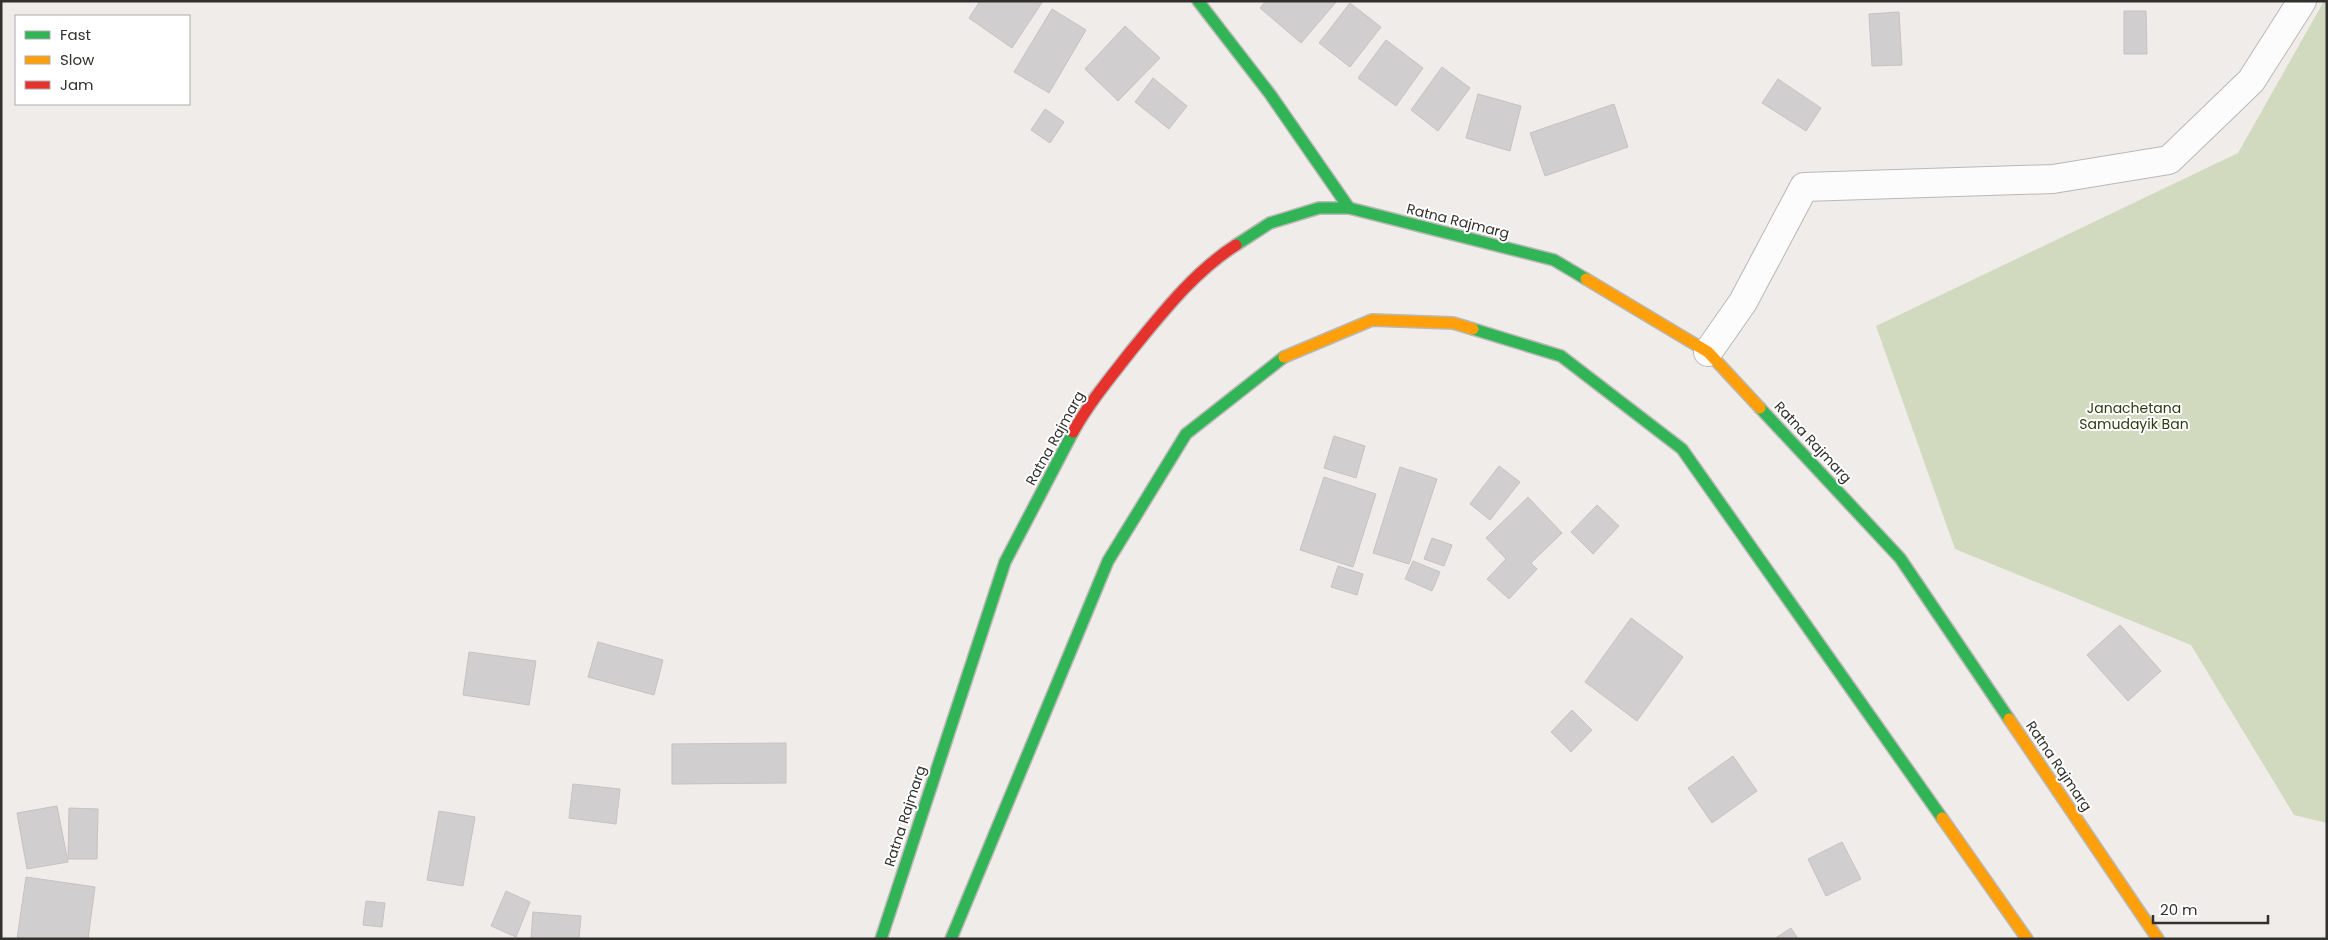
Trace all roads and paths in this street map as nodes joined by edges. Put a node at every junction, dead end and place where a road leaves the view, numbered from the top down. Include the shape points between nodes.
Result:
1 (2302, 1) edge
2 (1208, 5) edge
3 (1349, 208) junction
4 (1708, 352) junction
5 (881, 939) edge
6 (951, 939) edge
7 (2027, 939) edge
8 (2158, 939) edge

1 - 4 street via 2251,81 2169,160 2053,179 1804,187 1742,302
2 - 3 main road
3 - 4 main road, Ratna Rajmarg via 1554,260
3 - 5 main road, Ratna Rajmarg via 1319,208 1270,223 1213,260 1168,306 1086,408 1005,562
4 - 8 main road, Ratna Rajmarg via 1900,558
6 - 7 main road via 1108,560 1186,434 1280,359 1372,320 1453,323 1561,356 1682,449

